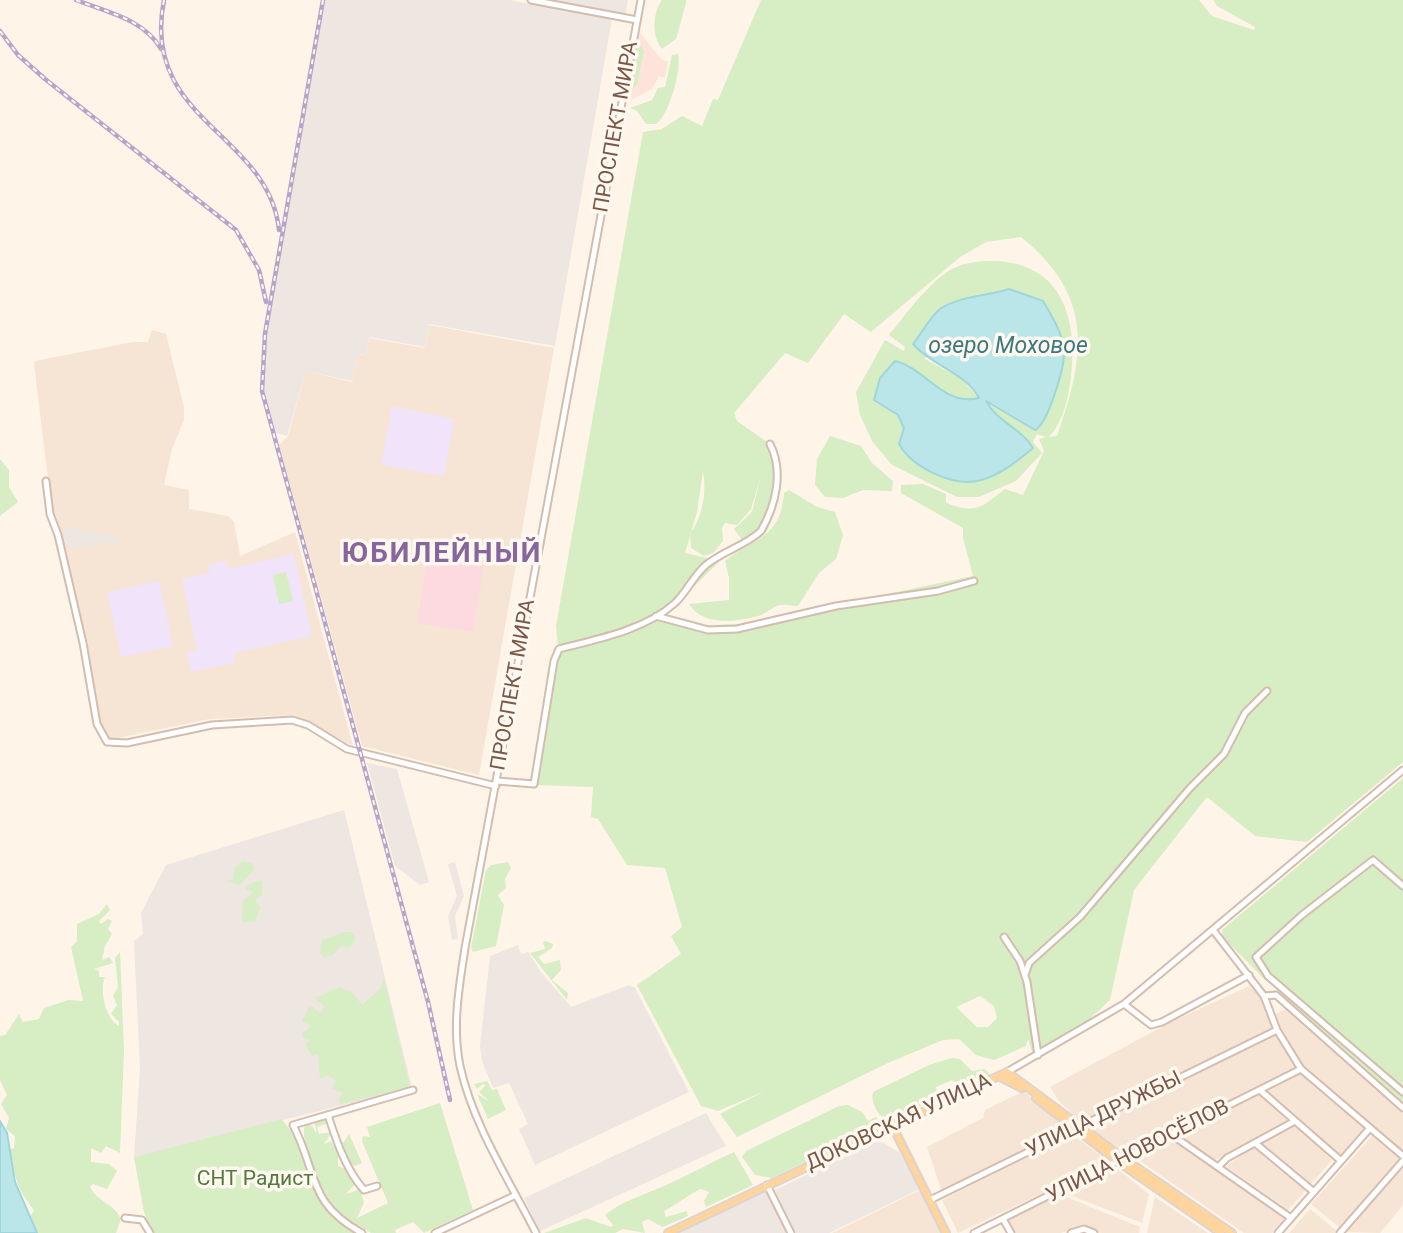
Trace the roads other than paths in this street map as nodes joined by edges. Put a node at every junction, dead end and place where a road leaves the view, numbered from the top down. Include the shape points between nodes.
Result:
1 (531, 0) edge
2 (641, 0) edge
3 (637, 19) junction
4 (770, 444) dead end
5 (46, 481) dead end
6 (974, 581) dead end
7 (656, 617) junction
8 (1267, 691) dead end
9 (1403, 770) edge
10 (497, 783) junction
11 (1403, 886) edge
12 (1213, 930) junction
13 (1004, 937) dead end
14 (1025, 975) junction
15 (1248, 975) junction
16 (1265, 996) junction
17 (1124, 1004) junction
18 (1277, 1030) junction
19 (1038, 1055) junction
20 (1301, 1069) junction
21 (1007, 1072) junction
22 (998, 1076) junction
23 (413, 1090) dead end
24 (1261, 1091) junction
25 (1403, 1092) edge
26 (1403, 1108) edge
27 (328, 1115) junction
28 (1295, 1121) junction
29 (893, 1126) junction
30 (1078, 1128) junction
31 (1370, 1128) junction
32 (1172, 1135) junction
33 (1255, 1143) junction
34 (1403, 1158) edge
35 (1121, 1160) junction
36 (1340, 1160) junction
37 (1219, 1166) junction
38 (767, 1185) junction
39 (377, 1186) dead end
40 (1314, 1192) junction
41 (516, 1195) junction
42 (930, 1200) junction
43 (125, 1218) dead end
44 (1292, 1218) junction
45 (1003, 1219) junction
46 (150, 1233) edge
47 (362, 1233) edge
48 (435, 1233) edge
49 (536, 1233) edge
50 (668, 1233) edge
51 (790, 1233) edge
52 (946, 1233) edge
53 (974, 1233) edge
54 (1011, 1233) edge
55 (1071, 1233) edge
56 (1094, 1233) edge
57 (1221, 1233) edge
58 (1232, 1233) edge
59 (1278, 1233) edge
60 (1340, 1233) edge

1 - 3 street
2 - 3 street, ПРОСПЕКТ МИРА
3 - 10 street, ПРОСПЕКТ МИРА
4 - 7 street via 777,458 778,477 761,531 708,564 678,600
5 - 10 street via 97,724 107,742 127,743 212,725 292,720 347,749
6 - 7 street via 737,629 708,630
7 - 10 street via 559,649 534,784
8 - 14 street via 1245,713 1224,754 1080,917 1029,963
9 - 12 street, ДОКОВСКАЯ УЛИЦА
10 - 41 street, ПРОСПЕКТ МИРА via 456,1028 466,1085
11 - 25 street via 1373,860 1256,957 1276,983
12 - 15 street
12 - 17 street, ДОКОВСКАЯ УЛИЦА
13 - 14 street
14 - 19 street
15 - 16 street
15 - 17 street via 1152,1025
16 - 18 street
16 - 26 street via 1276,995
17 - 19 street, ДОКОВСКАЯ УЛИЦА
18 - 20 street
18 - 30 street, УЛИЦА ДРУЖБЫ
19 - 21 street, ДОКОВСКАЯ УЛИЦА
20 - 24 street, УЛИЦА НОВОСЁЛОВ
20 - 31 street
21 - 22 main road, ДОКОВСКАЯ УЛИЦА
21 - 30 main road
22 - 29 main road, ДОКОВСКАЯ УЛИЦА
22 - 30 main road
23 - 27 street
24 - 28 street
24 - 32 street, УЛИЦА НОВОСЁЛОВ
27 - 39 street via 358,1183 363,1190
27 - 47 street via 293,1125 320,1198
28 - 33 street
28 - 36 street
29 - 38 main road, ДОКОВСКАЯ УЛИЦА
29 - 42 main road
30 - 35 main road
30 - 42 street, УЛИЦА ДРУЖБЫ
31 - 34 street
31 - 36 street
32 - 35 street, УЛИЦА НОВОСЁЛОВ
32 - 37 street
33 - 37 street
33 - 40 street
34 - 60 street
35 - 45 street, УЛИЦА НОВОСЁЛОВ
35 - 57 main road
35 - 58 main road
36 - 40 street
37 - 44 street
38 - 50 main road, ДОКОВСКАЯ УЛИЦА
38 - 51 street
40 - 44 street
41 - 48 street
41 - 49 street, ПРОСПЕКТ МИРА
42 - 52 main road
43 - 46 street via 142,1220
44 - 59 street
45 - 53 street, УЛИЦА НОВОСЁЛОВ
45 - 54 street
55 - 56 street via 1084,1229

